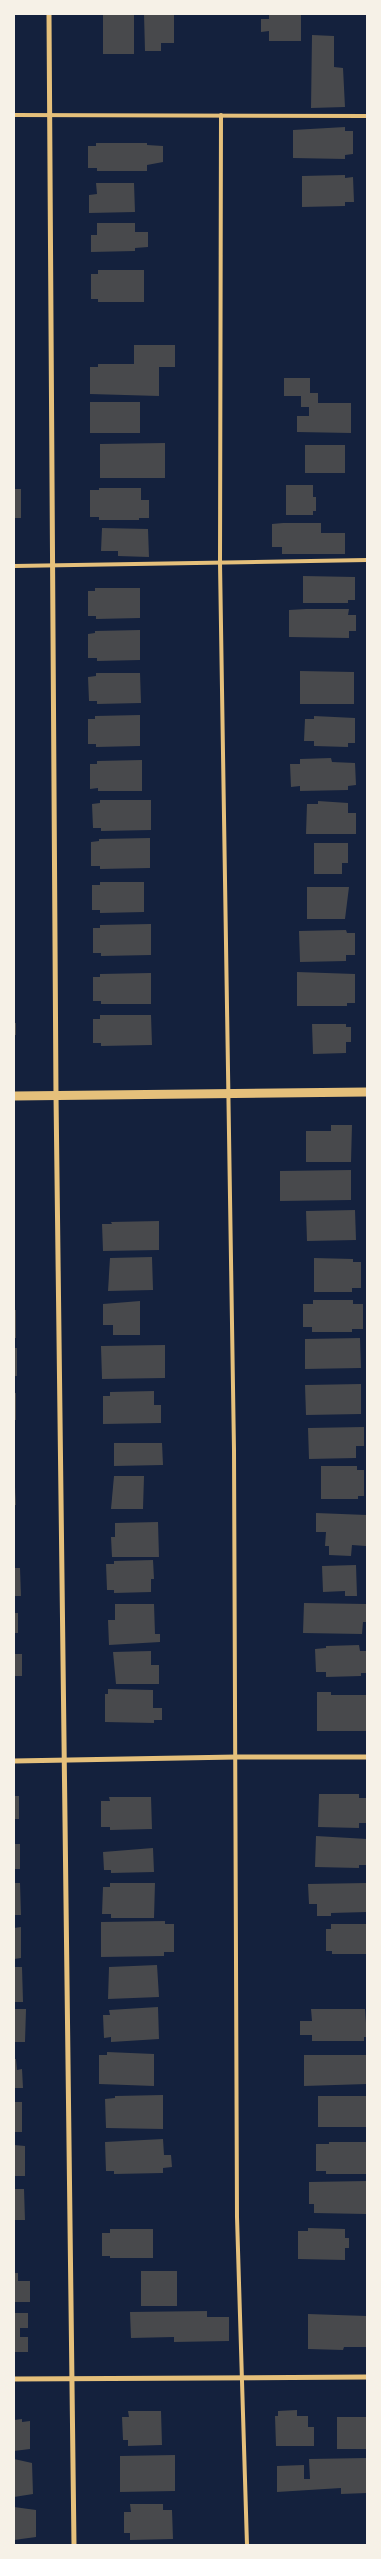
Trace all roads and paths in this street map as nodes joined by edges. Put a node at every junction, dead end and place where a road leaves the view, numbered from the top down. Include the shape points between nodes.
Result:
1 (48, 14) edge
2 (14, 115) edge
3 (49, 115) junction
4 (221, 115) junction
5 (367, 116) edge
6 (367, 560) edge
7 (220, 563) junction
8 (14, 566) edge
9 (52, 566) junction
10 (367, 1092) edge
11 (228, 1093) junction
12 (56, 1095) junction
13 (14, 1096) edge
14 (236, 1757) junction
15 (367, 1757) edge
16 (64, 1761) junction
17 (14, 1762) edge
18 (367, 2377) edge
19 (242, 2378) junction
20 (14, 2379) edge
21 (72, 2379) junction
22 (74, 2545) edge
23 (247, 2545) edge

1 - 3 street
2 - 3 lane
3 - 4 lane
3 - 9 street
4 - 5 lane
4 - 7 lane
6 - 7 lane
7 - 9 lane
7 - 11 lane
8 - 9 lane
9 - 12 street
10 - 11 street
11 - 12 street
11 - 14 lane
12 - 13 street
12 - 16 street
14 - 15 street
14 - 16 street
14 - 19 lane via 237,2217
16 - 17 street
16 - 21 street
18 - 19 street
19 - 21 street
19 - 23 lane
20 - 21 street
21 - 22 street

